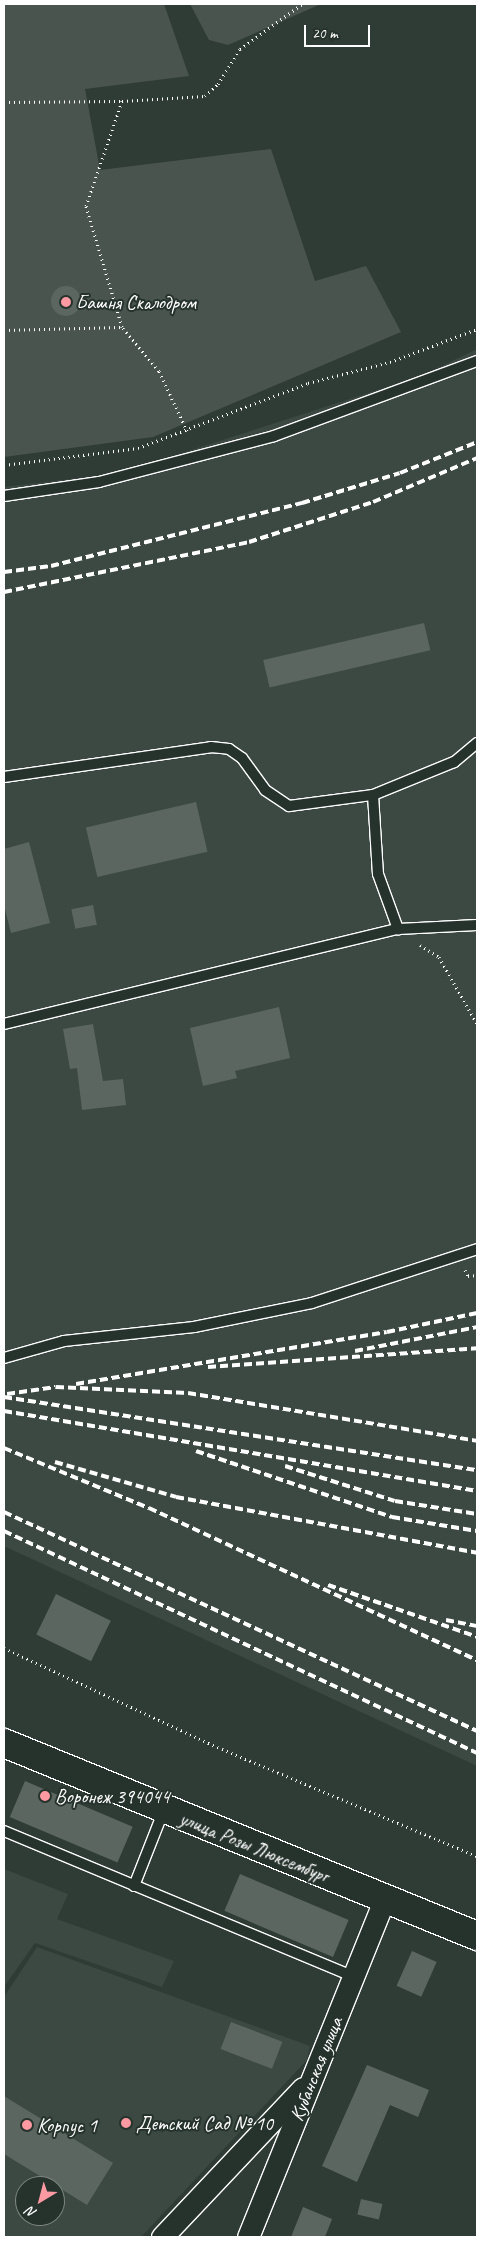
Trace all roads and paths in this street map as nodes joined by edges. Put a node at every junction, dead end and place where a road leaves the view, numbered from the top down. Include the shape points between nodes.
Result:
1 (302, 4) edge
2 (122, 101) junction
3 (4, 102) edge
4 (122, 327) junction
5 (477, 329) edge
6 (4, 330) edge
7 (477, 361) edge
8 (187, 431) junction
9 (4, 465) edge
10 (4, 496) edge
11 (477, 743) edge
12 (4, 777) edge
13 (373, 794) junction
14 (477, 925) edge
15 (398, 929) junction
16 (4, 1024) edge
17 (477, 1024) edge
18 (477, 1250) edge
19 (477, 1274) edge
20 (468, 1276) dead end
21 (4, 1358) edge
22 (4, 1648) edge
23 (4, 1744) edge
24 (164, 1810) junction
25 (4, 1831) edge
26 (477, 1856) edge
27 (134, 1886) junction
28 (384, 1900) junction
29 (477, 1936) edge
30 (353, 1976) junction
31 (312, 2079) junction
32 (162, 2237) edge
33 (248, 2237) edge

1 - 2 path via 240,49 218,84 205,96
2 - 3 path
2 - 4 path via 86,206
4 - 6 path
4 - 8 path via 159,370
5 - 8 path via 390,362 308,383
7 - 10 lane via 274,436 99,482
8 - 9 path via 138,448
11 - 13 lane via 454,762
12 - 13 lane via 211,747 229,749 242,758 265,790 288,806
13 - 15 lane via 378,874
14 - 15 lane
15 - 16 lane
15 - 17 path via 438,957
18 - 21 lane via 312,1303 194,1327 64,1341
19 - 20 path
22 - 26 path via 222,1749
23 - 24 street, улица Розы Люксембург
24 - 27 lane
24 - 28 street, улица Розы Люксембург
25 - 27 lane
27 - 30 lane
28 - 29 street, улица Розы Люксембург
28 - 30 street, Кубанская улица
30 - 31 street, Кубанская улица
31 - 32 street
31 - 33 street, Кубанская улица

